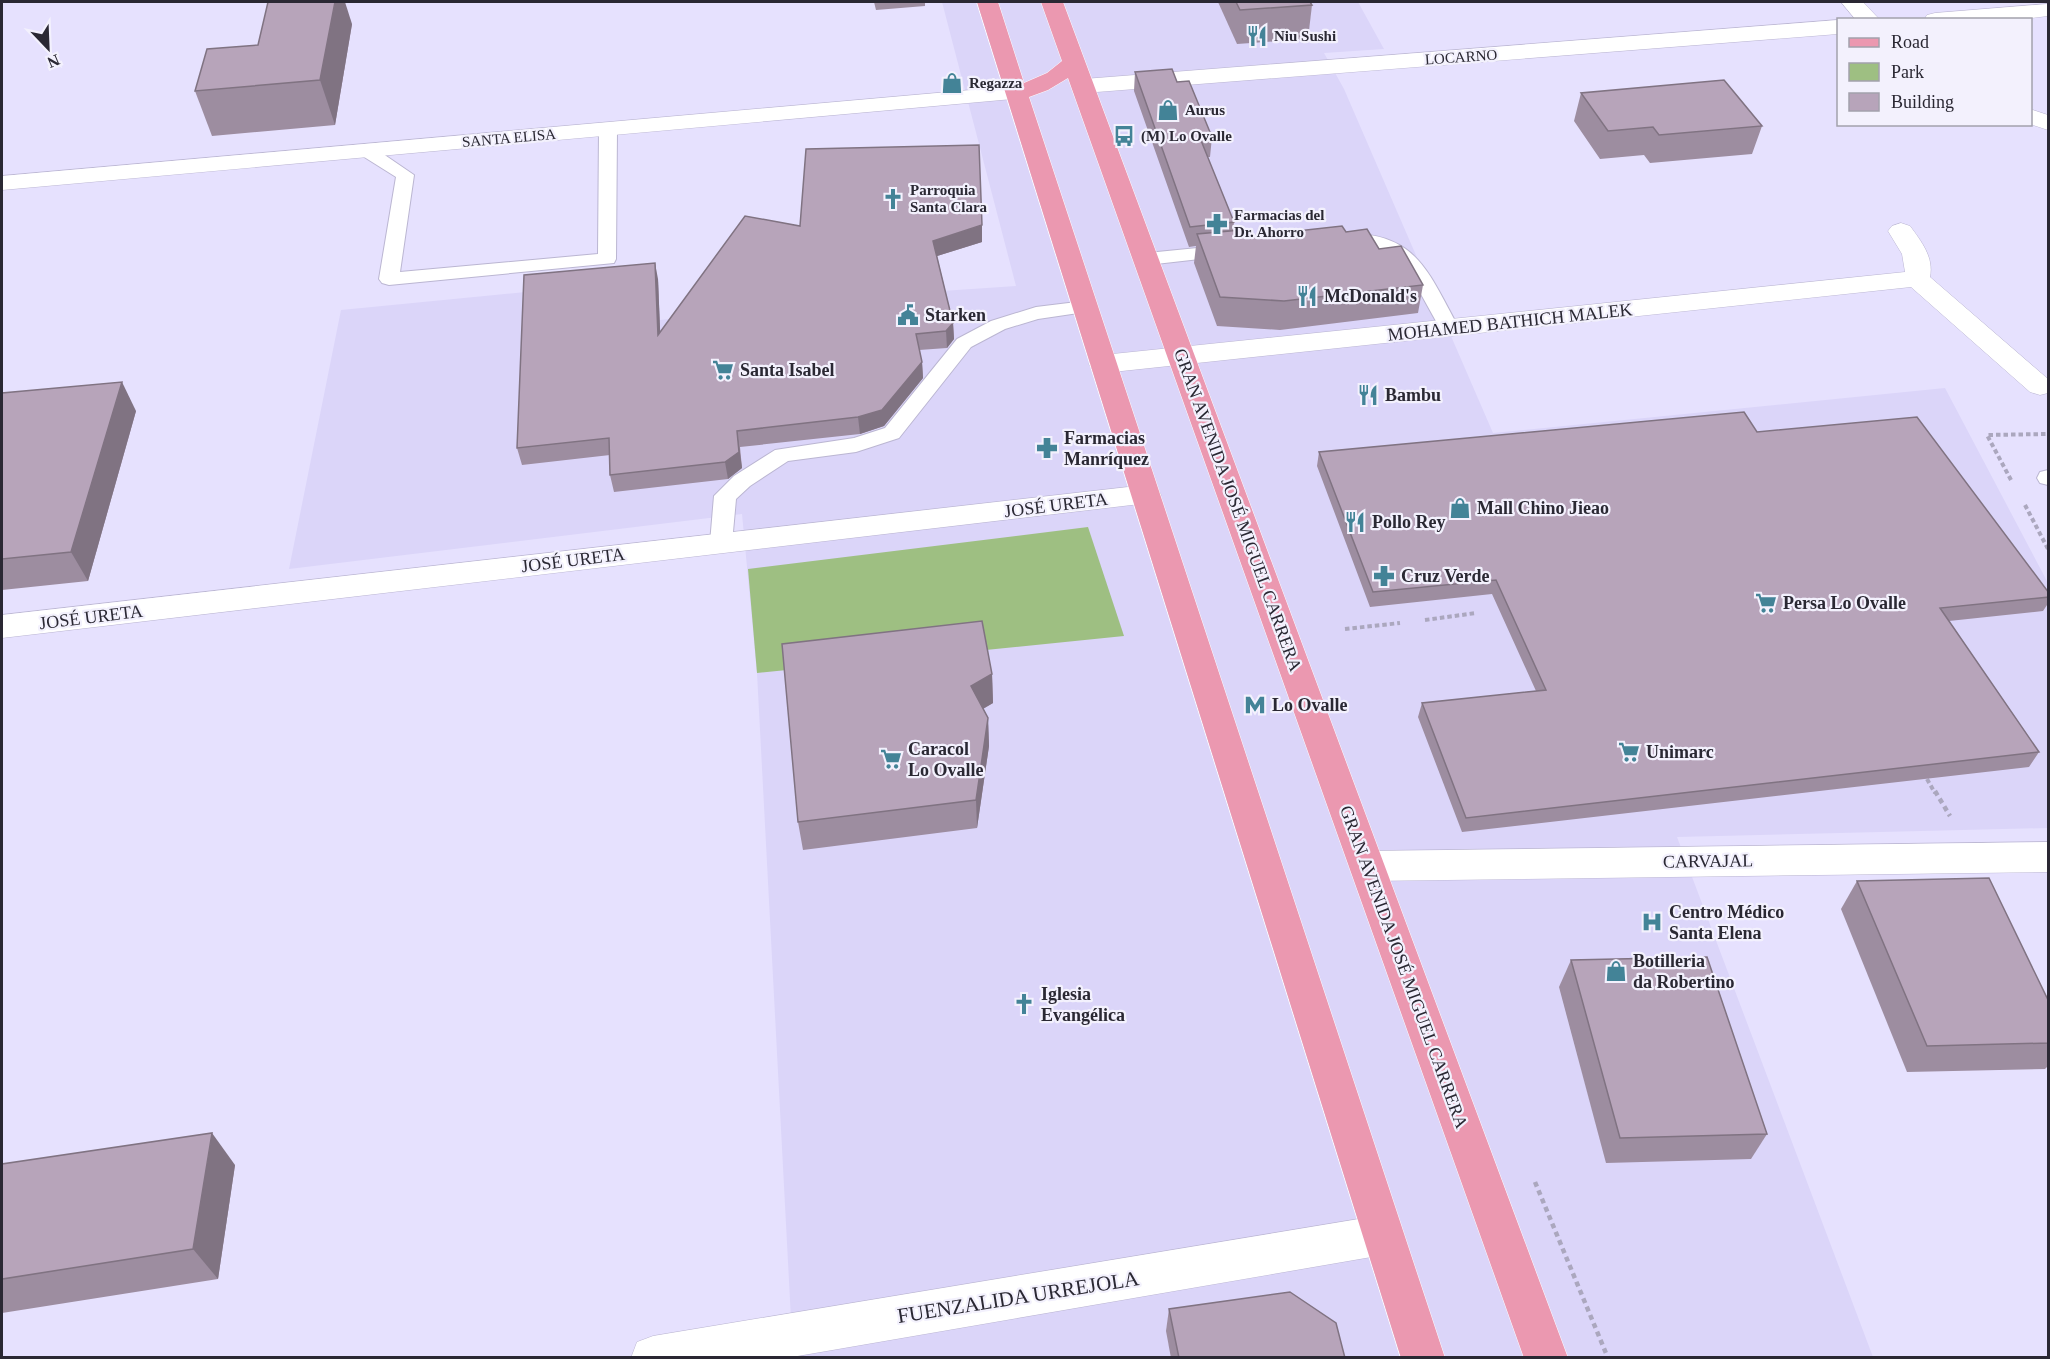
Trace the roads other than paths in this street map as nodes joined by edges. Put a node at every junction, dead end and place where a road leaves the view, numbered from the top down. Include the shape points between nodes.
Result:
1 (987, 2) edge
2 (1052, 2) edge
3 (1851, 2) edge
4 (2049, 10) edge
5 (1867, 18) edge
6 (1958, 18) edge
7 (1837, 27) edge
8 (1075, 61) junction
9 (1084, 86) junction
10 (1016, 93) junction
11 (2032, 116) edge
12 (2049, 123) edge
13 (608, 129) junction
14 (367, 151) junction
15 (2, 183) edge
16 (1901, 231) dead end
17 (1326, 241) edge
18 (1245, 249) edge
19 (1147, 259) junction
20 (1917, 279) junction
21 (1085, 307) junction
22 (1449, 328) junction
23 (1182, 356) junction
24 (1103, 364) junction
25 (2040, 386) dead end
26 (1146, 495) junction
27 (721, 543) junction
28 (2, 627) edge
29 (2049, 857) edge
30 (1367, 866) junction
31 (1383, 1235) junction
32 (653, 1358) edge
33 (1423, 1358) edge
34 (1546, 1358) edge

1 - 10 main road
2 - 8 main road, GRAN AVENIDA JOSÉ MIGUEL CARRERA
3 - 5 street
4 - 6 street
7 - 9 street, LOCARNO
8 - 9 main road, GRAN AVENIDA JOSÉ MIGUEL CARRERA
8 - 10 main road via 1050,82
9 - 19 main road, GRAN AVENIDA JOSÉ MIGUEL CARRERA
10 - 13 street, SANTA ELISA
10 - 21 main road
11 - 12 street
13 - 14 street, SANTA ELISA
13 - 14 lane via 607,259 389,279 405,175
14 - 15 street, SANTA ELISA
16 - 20 street via 1915,250 1919,264
17 - 22 lane via 1368,239 1408,258
18 - 19 lane
19 - 23 main road, GRAN AVENIDA JOSÉ MIGUEL CARRERA
20 - 22 street, MOHAMED BATHICH MALEK
20 - 25 street
21 - 24 main road
21 - 27 lane via 1036,313 998,325 964,343 892,434 856,445 783,455 750,476 724,496
22 - 23 street, MOHAMED BATHICH MALEK
23 - 24 street, MOHAMED BATHICH MALEK
23 - 30 main road, GRAN AVENIDA JOSÉ MIGUEL CARRERA
24 - 26 main road
26 - 27 street, JOSÉ URETA
26 - 31 main road
27 - 28 street, JOSÉ URETA
29 - 30 street, CARVAJAL
30 - 34 main road, GRAN AVENIDA JOSÉ MIGUEL CARRERA
31 - 32 street, FUENZALIDA URREJOLA
31 - 33 main road

